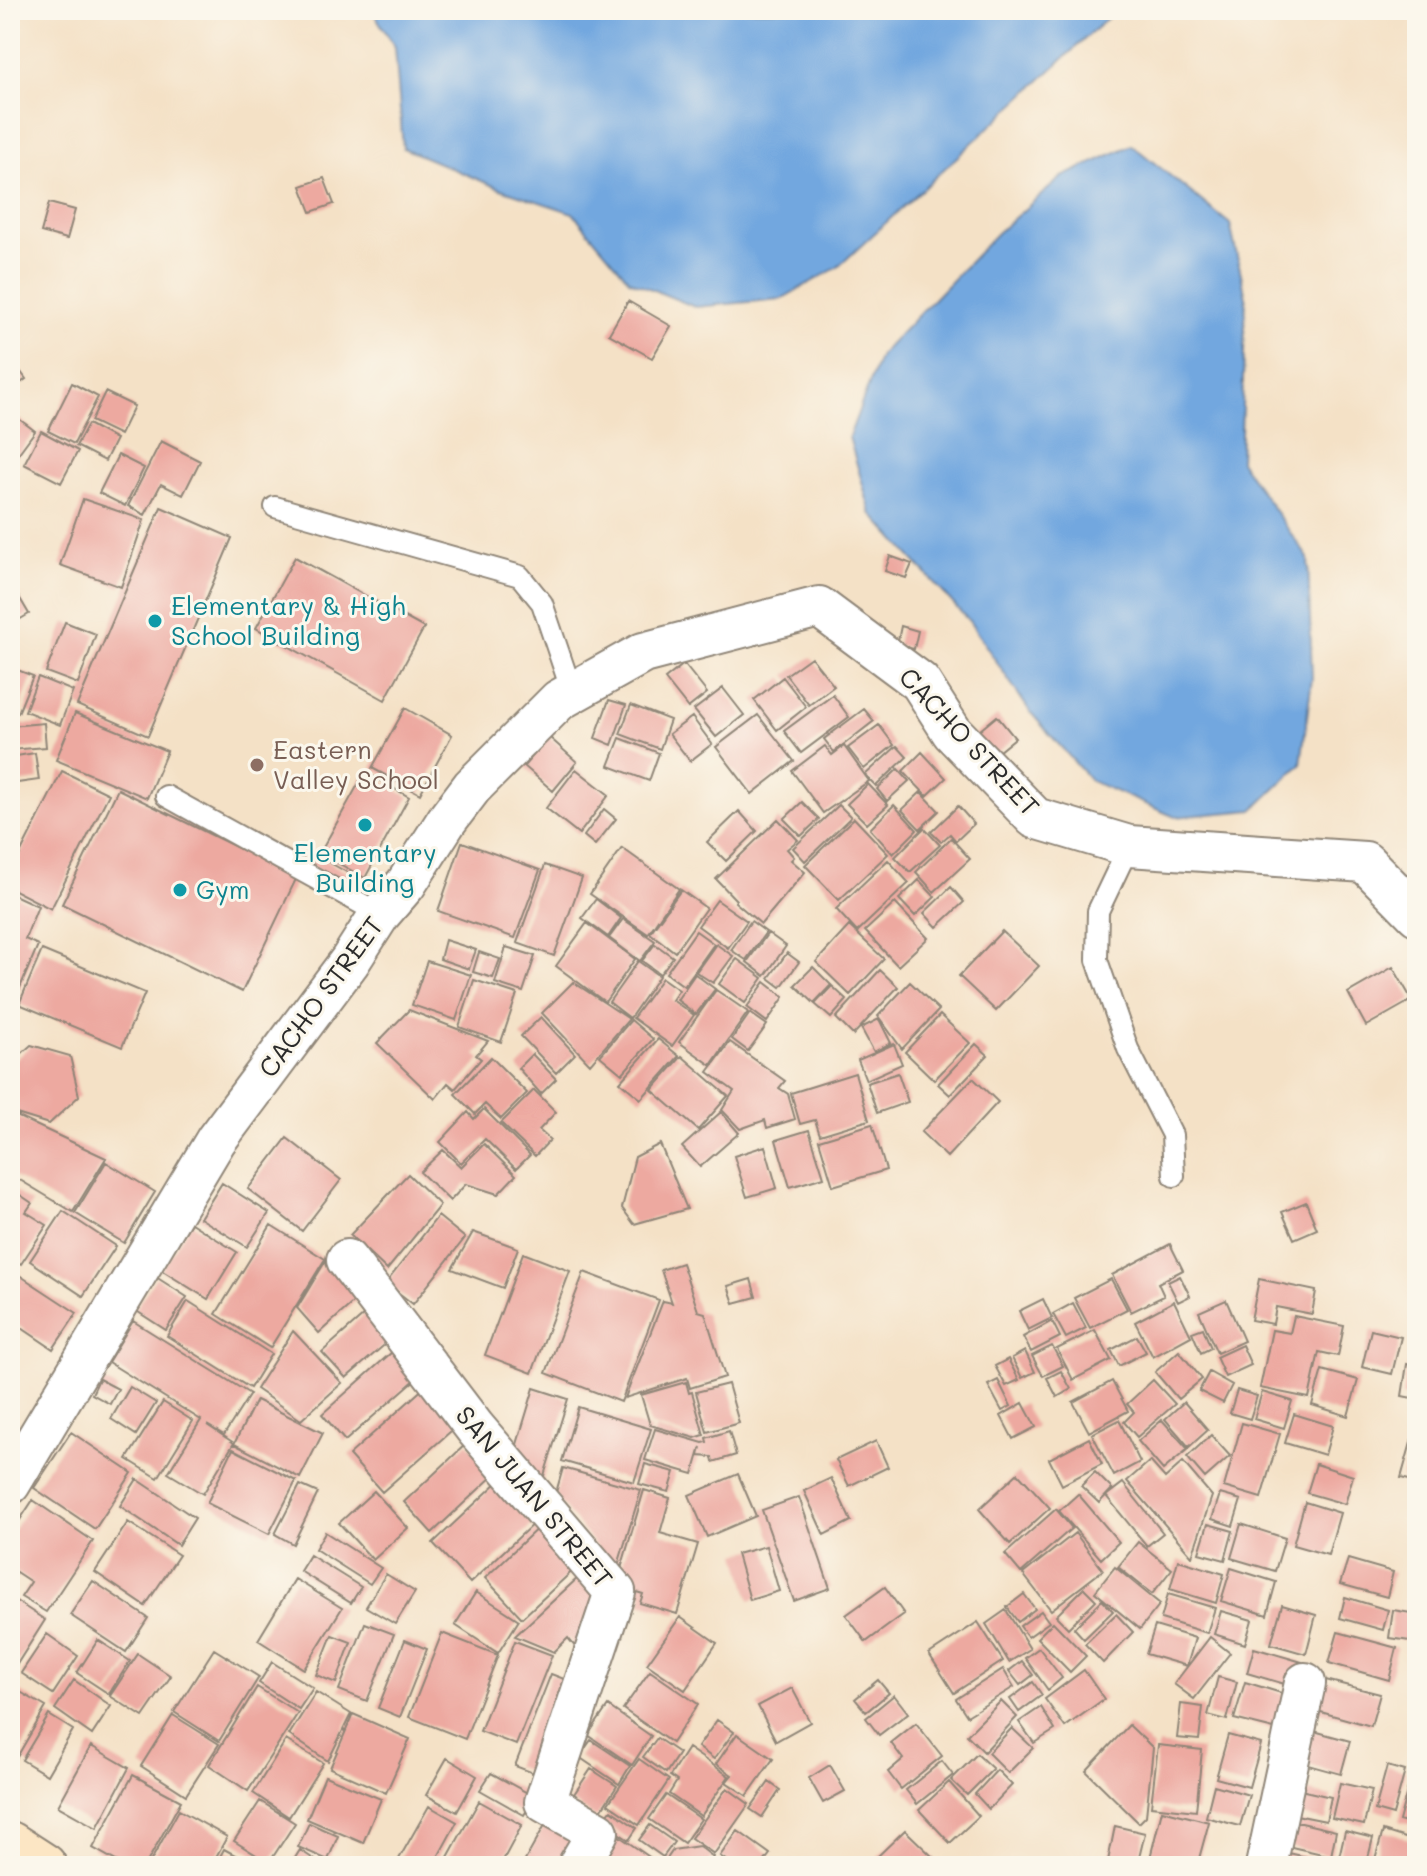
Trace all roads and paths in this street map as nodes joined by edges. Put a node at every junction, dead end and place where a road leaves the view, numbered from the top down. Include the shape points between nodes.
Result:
1 (275, 507) dead end
2 (572, 692) junction
3 (166, 796) dead end
4 (1129, 846) junction
5 (380, 914) junction
6 (1417, 915) edge
7 (1174, 1176) dead end
8 (347, 1260) dead end
9 (10, 1484) edge
10 (1305, 1683) dead end
11 (10, 1844) edge
12 (44, 1866) edge
13 (578, 1866) edge
14 (1266, 1866) edge

1 - 2 lane via 520,576 542,603
2 - 4 street, CACHO STREET via 643,653 819,607 920,682 952,732 1035,818
2 - 5 street, CACHO STREET via 472,787
3 - 5 lane
4 - 6 street via 1365,862
4 - 7 lane via 1098,911 1097,960 1128,1049 1172,1135
5 - 9 street, CACHO STREET via 216,1140
8 - 13 street, SAN JUAN STREET via 475,1428 615,1592 545,1802 598,1832
10 - 14 street
11 - 12 main road

